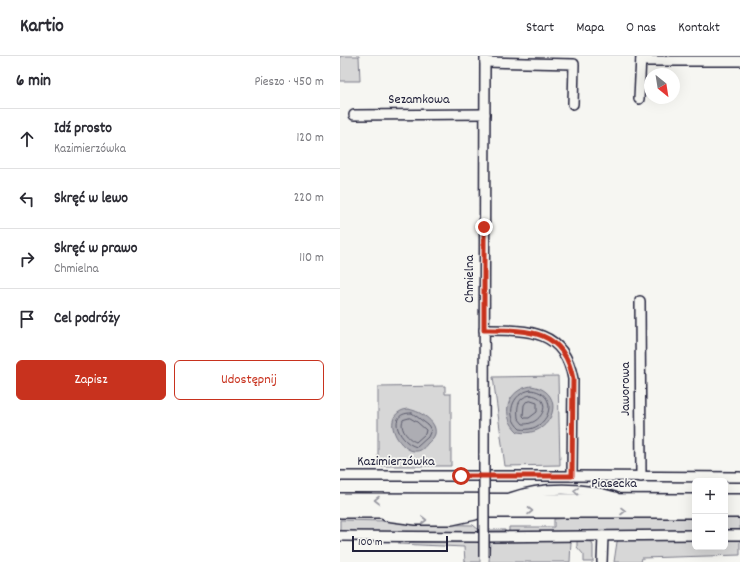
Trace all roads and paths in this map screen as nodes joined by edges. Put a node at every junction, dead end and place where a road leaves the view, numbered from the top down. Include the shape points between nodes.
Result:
1 (485, 59) edge
2 (641, 59) edge
3 (740, 62) edge
4 (638, 99) dead end
5 (573, 104) dead end
6 (485, 114) junction
7 (354, 115) dead end
8 (640, 301) dead end
9 (484, 330) junction
10 (340, 476) edge
11 (572, 476) junction
12 (641, 477) junction
13 (740, 477) edge
14 (340, 500) edge
15 (692, 501) edge
16 (728, 501) edge
17 (740, 501) edge
18 (340, 511) edge
19 (692, 511) edge
20 (728, 511) edge
21 (740, 511) edge
22 (692, 535) edge
23 (728, 535) edge
24 (740, 535) edge
25 (340, 536) edge
26 (604, 536) junction
27 (484, 560) edge
28 (602, 562) edge

1 - 5 street via 574,64
1 - 6 street, Chmielna
2 - 3 street
2 - 4 street
6 - 7 street, Sezamkowa
6 - 9 street, Chmielna
8 - 12 street, Jaworowa
9 - 11 street via 532,332 543,335 564,352 573,379
9 - 27 street, Chmielna, bridge
10 - 11 street, Kazimierzówka
11 - 12 street, Kazimierzówka
12 - 13 street, Kazimierzówka
15 -> 14 highway, Piasecka
16 - 17 highway
18 -> 19 highway, Piasecka
20 - 21 highway
22 - 26 street
23 - 24 street
25 - 26 street
26 - 28 street

